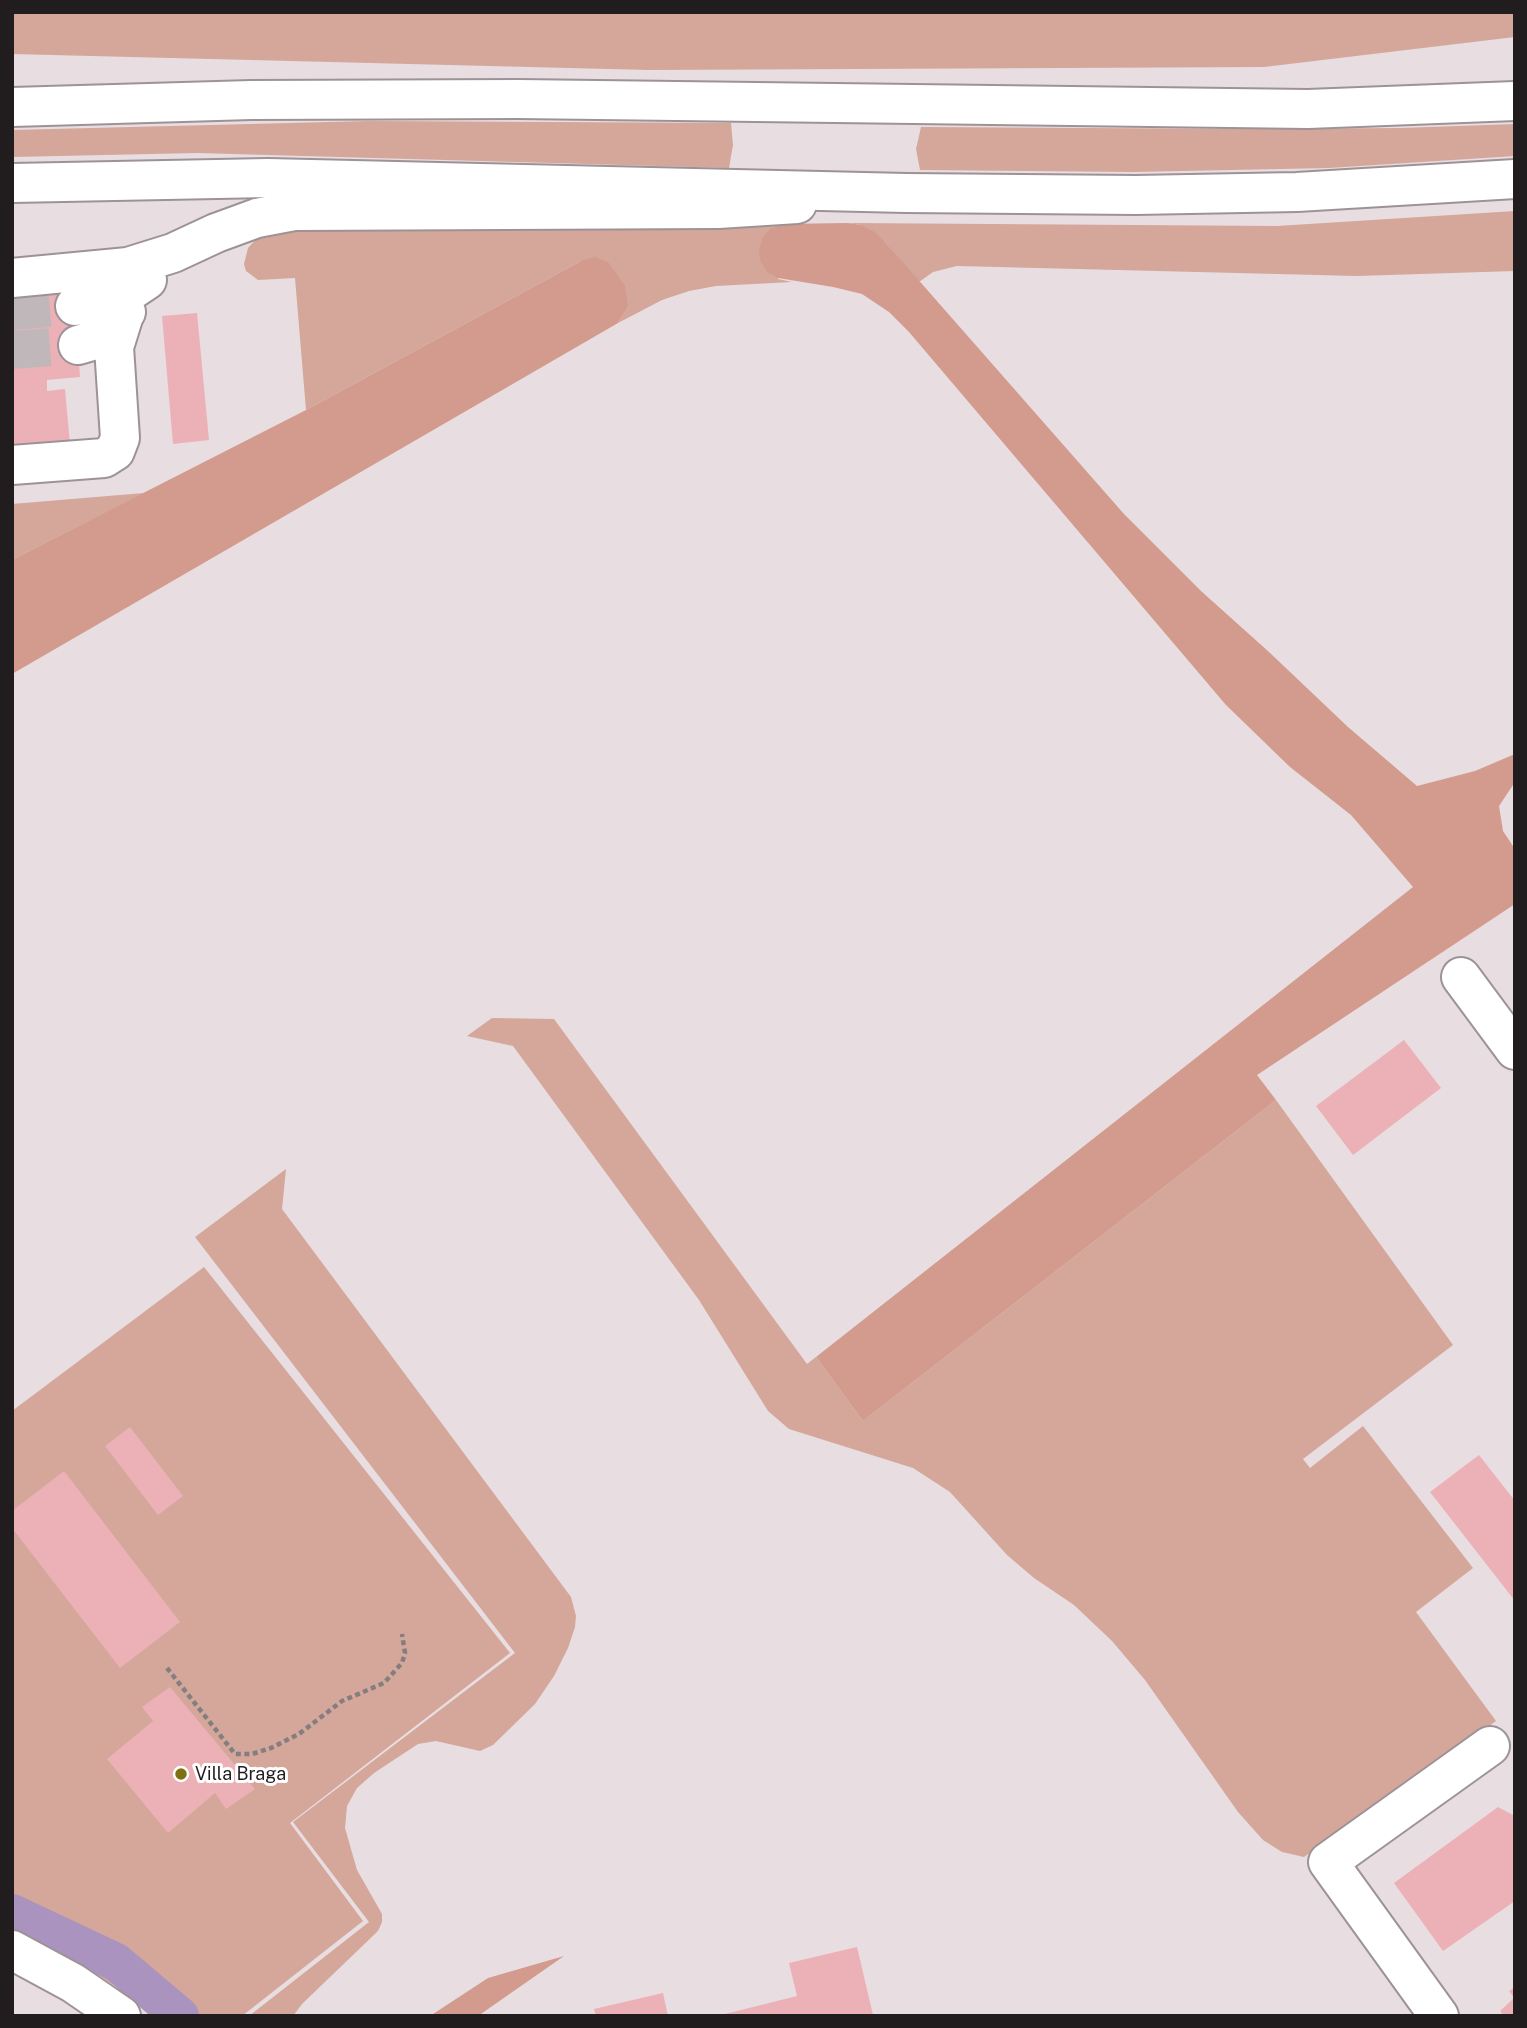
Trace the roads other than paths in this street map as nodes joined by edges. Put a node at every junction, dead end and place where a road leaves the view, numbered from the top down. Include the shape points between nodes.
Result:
1 (1515, 83) edge
2 (1515, 102) edge
3 (12, 107) edge
4 (1381, 107) junction
5 (1515, 179) edge
6 (12, 183) edge
7 (925, 193) junction
8 (197, 242) junction
9 (12, 278) edge
10 (147, 281) junction
11 (75, 306) tunnel mouth
12 (123, 318) junction
13 (78, 345) tunnel mouth
14 (12, 465) edge
15 (1461, 977) dead end
16 (1515, 1050) edge
17 (1490, 1746) dead end
18 (12, 1950) edge
19 (121, 2016) edge
20 (1439, 2016) edge

1 - 4 main road
2 - 4 main road
3 - 4 main road via 519,99 1181,109
5 - 7 main road via 1216,194
6 - 7 main road via 268,178
7 - 8 main road via 866,194 728,209 313,209 257,218
8 - 9 main road via 128,267
8 - 10 main road
10 - 11 main road via 120,298
10 - 12 main road
12 - 13 main road via 103,338
12 - 14 main road via 114,347 120,438 115,451 104,458
15 - 16 main road
17 - 20 main road via 1328,1862
18 - 19 main road

